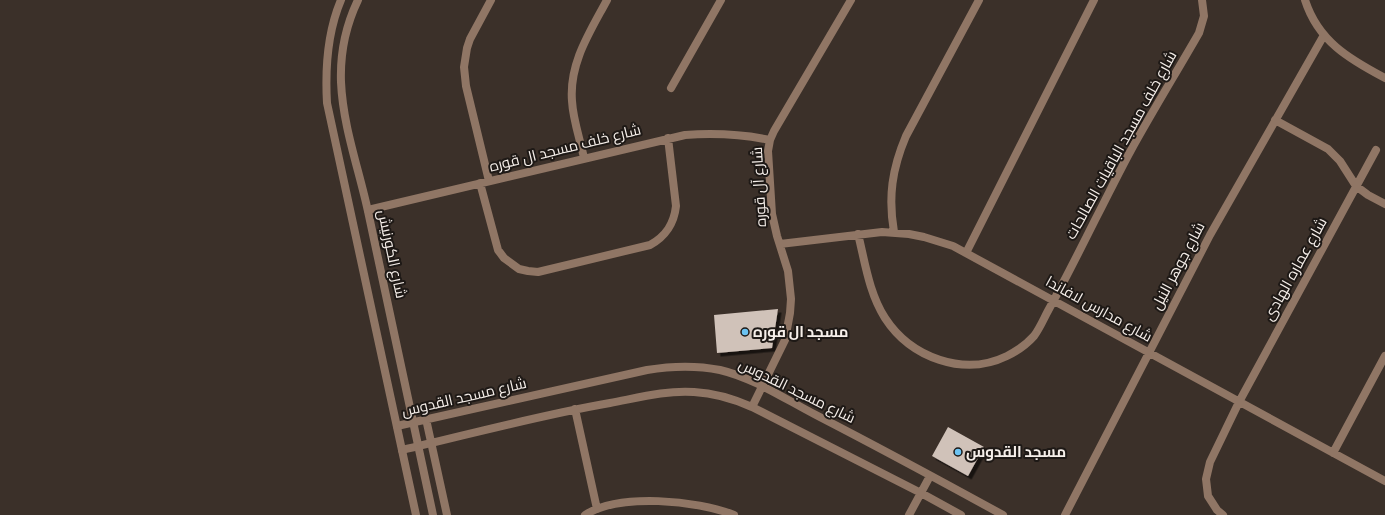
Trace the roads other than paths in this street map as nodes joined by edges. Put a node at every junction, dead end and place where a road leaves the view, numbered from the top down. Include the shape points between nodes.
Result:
1 (341, 0) edge
2 (358, 0) edge
3 (490, 0) edge
4 (607, 0) edge
5 (722, 0) edge
6 (851, 0) edge
7 (979, 0) edge
8 (1094, 0) edge
9 (1202, 0) edge
10 (1305, 0) edge
11 (1324, 35) junction
12 (1385, 78) edge
13 (671, 88) dead end
14 (1275, 120) junction
15 (668, 138) junction
16 (770, 140) junction
17 (1376, 150) dead end
18 (584, 158) junction
19 (489, 181) junction
20 (480, 183) junction
21 (1356, 186) junction
22 (1385, 204) edge
23 (368, 210) junction
24 (894, 232) junction
25 (858, 234) junction
26 (780, 244) junction
27 (966, 253) junction
28 (1054, 301) junction
29 (1149, 353) junction
30 (1385, 356) edge
31 (763, 387) junction
32 (1239, 402) junction
33 (752, 407) junction
34 (575, 409) junction
35 (426, 420) junction
36 (414, 422) junction
37 (397, 426) junction
38 (432, 443) junction
39 (419, 446) junction
40 (402, 450) junction
41 (1333, 453) junction
42 (930, 476) junction
43 (1385, 481) edge
44 (921, 493) junction
45 (597, 509) junction
46 (416, 515) edge
47 (433, 515) edge
48 (447, 515) edge
49 (585, 515) edge
50 (734, 515) edge
51 (909, 515) edge
52 (961, 515) edge
53 (1003, 515) edge
54 (1065, 515) edge
55 (1223, 515) edge

1 - 37 street, شارع الكورنيش via 332,26 326,63 327,103
2 - 23 street, شارع الكورنيش via 344,44 341,81 346,118
3 - 19 street via 470,39 464,67 466,86
4 - 18 street via 582,47 573,73 572,101
5 - 13 street
6 - 16 street, شارع آل قوره
7 - 24 street via 900,151 895,166 891,199
8 - 27 street
9 - 28 street, شارع خلف مسجد الباقيات الصالحات via 1204,16 1199,33 1130,153
10 - 11 street via 1311,16
11 - 12 street via 1345,56
11 - 14 street, شارع جوهر النيل
14 - 21 street via 1328,150 1340,161
14 - 29 street, شارع جوهر النيل via 1210,235
15 - 16 street, شارع خلف مسجد ال قوره via 718,133
15 - 18 street, شارع خلف مسجد ال قوره
15 - 20 street via 676,206 673,220 666,233 650,245 547,271 524,270 504,258 498,250
16 - 26 street, شارع آل قوره via 768,157 772,214
17 - 21 street, شارع عماره الهادى
18 - 19 street, شارع خلف مسجد ال قوره
19 - 20 street, شارع خلف مسجد ال قوره
20 - 23 street, شارع خلف مسجد ال قوره
21 - 22 street
21 - 32 street, شارع عماره الهادى
23 - 36 street, شارع الكورنيش
24 - 25 street, شارع مدارس لافاندا
24 - 27 street, شارع مدارس لافاندا via 924,237
25 - 26 street, شارع مدارس لافاندا
25 - 28 street, شارع خلف مسجد الباقيات الصالحات via 874,296 885,318 911,346 934,358 972,365 1000,359 1013,353 1034,335
26 - 31 street, شارع آل قوره via 788,271 790,313 785,340
27 - 28 street, شارع مدارس لافاندا
28 - 29 street, شارع مدارس لافاندا
29 - 32 street, شارع مدارس لافاندا
29 - 54 street, شارع جوهر النيل
30 - 41 street
31 - 33 street, شارع آل قوره
31 - 35 street, شارع مسجد القدوس via 719,370 691,366 662,367
31 - 42 street, شارع مسجد القدوس
32 - 41 street, شارع مدارس لافاندا
32 - 55 street, شارع عماره الهادى via 1210,462 1206,479 1208,496
33 - 34 street via 709,394 679,392
33 - 44 street
34 - 38 street
34 - 45 street
35 - 36 street, شارع مسجد القدوس
35 - 38 street
36 - 37 street, شارع مسجد القدوس
36 - 39 street, شارع الكورنيش
37 - 40 street, شارع الكورنيش
38 - 39 street
38 - 48 street
39 - 40 street
39 - 47 street, شارع الكورنيش
40 - 46 street, شارع الكورنيش
41 - 43 street, شارع مدارس لافاندا
42 - 44 street
42 - 53 street, شارع مسجد القدوس
44 - 51 street
44 - 52 street
45 - 49 street
45 - 50 street via 641,501 664,501 708,507

